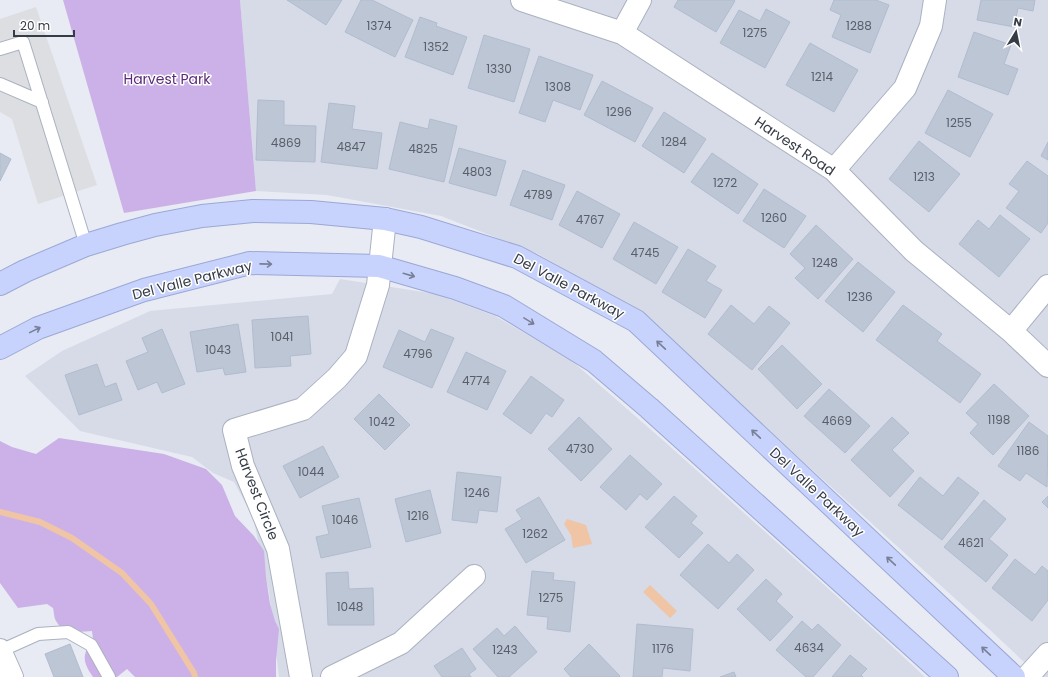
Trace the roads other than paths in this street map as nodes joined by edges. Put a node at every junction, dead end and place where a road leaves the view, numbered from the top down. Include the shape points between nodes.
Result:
1 (522, 0) edge
2 (640, 0) edge
3 (935, 0) edge
4 (622, 33) junction
5 (0, 49) edge
6 (0, 84) edge
7 (42, 102) junction
8 (834, 170) junction
9 (385, 220) junction
10 (86, 245) junction
11 (379, 266) junction
12 (0, 284) edge
13 (1048, 286) edge
14 (1011, 331) junction
15 (0, 348) edge
16 (1048, 366) edge
17 (474, 576) dead end
18 (0, 650) edge
19 (1048, 654) edge
20 (12, 677) edge
21 (109, 677) edge
22 (301, 677) edge
23 (332, 677) edge
24 (947, 677) edge
25 (1014, 677) edge
26 (1027, 677) edge

1 - 4 street, Harvest Road
2 - 4 street
3 - 8 street via 931,26 905,88
4 - 8 street, Harvest Road
5 - 7 lane via 23,42
6 - 7 lane
7 - 10 lane
8 - 14 street, Harvest Road via 914,251
9 - 10 main road, Del Valle Parkway via 311,212 253,211 202,216 155,225
9 - 11 street
25 -> 9 main road, Del Valle Parkway via 636,321 517,257 421,227
10 - 12 main road, Del Valle Parkway
15 -> 11 main road, Del Valle Parkway via 38,328 144,290 250,263
11 - 22 street, Harvest Circle via 378,284 356,356 337,378 302,409 234,430 243,466 278,549
11 -> 24 main road, Del Valle Parkway via 455,288 504,306 594,361
13 - 14 street
14 - 16 street, Harvest Road
17 - 23 street via 401,643
18 - 20 street
18 - 21 lane via 38,634 68,632 91,645
19 - 26 street

